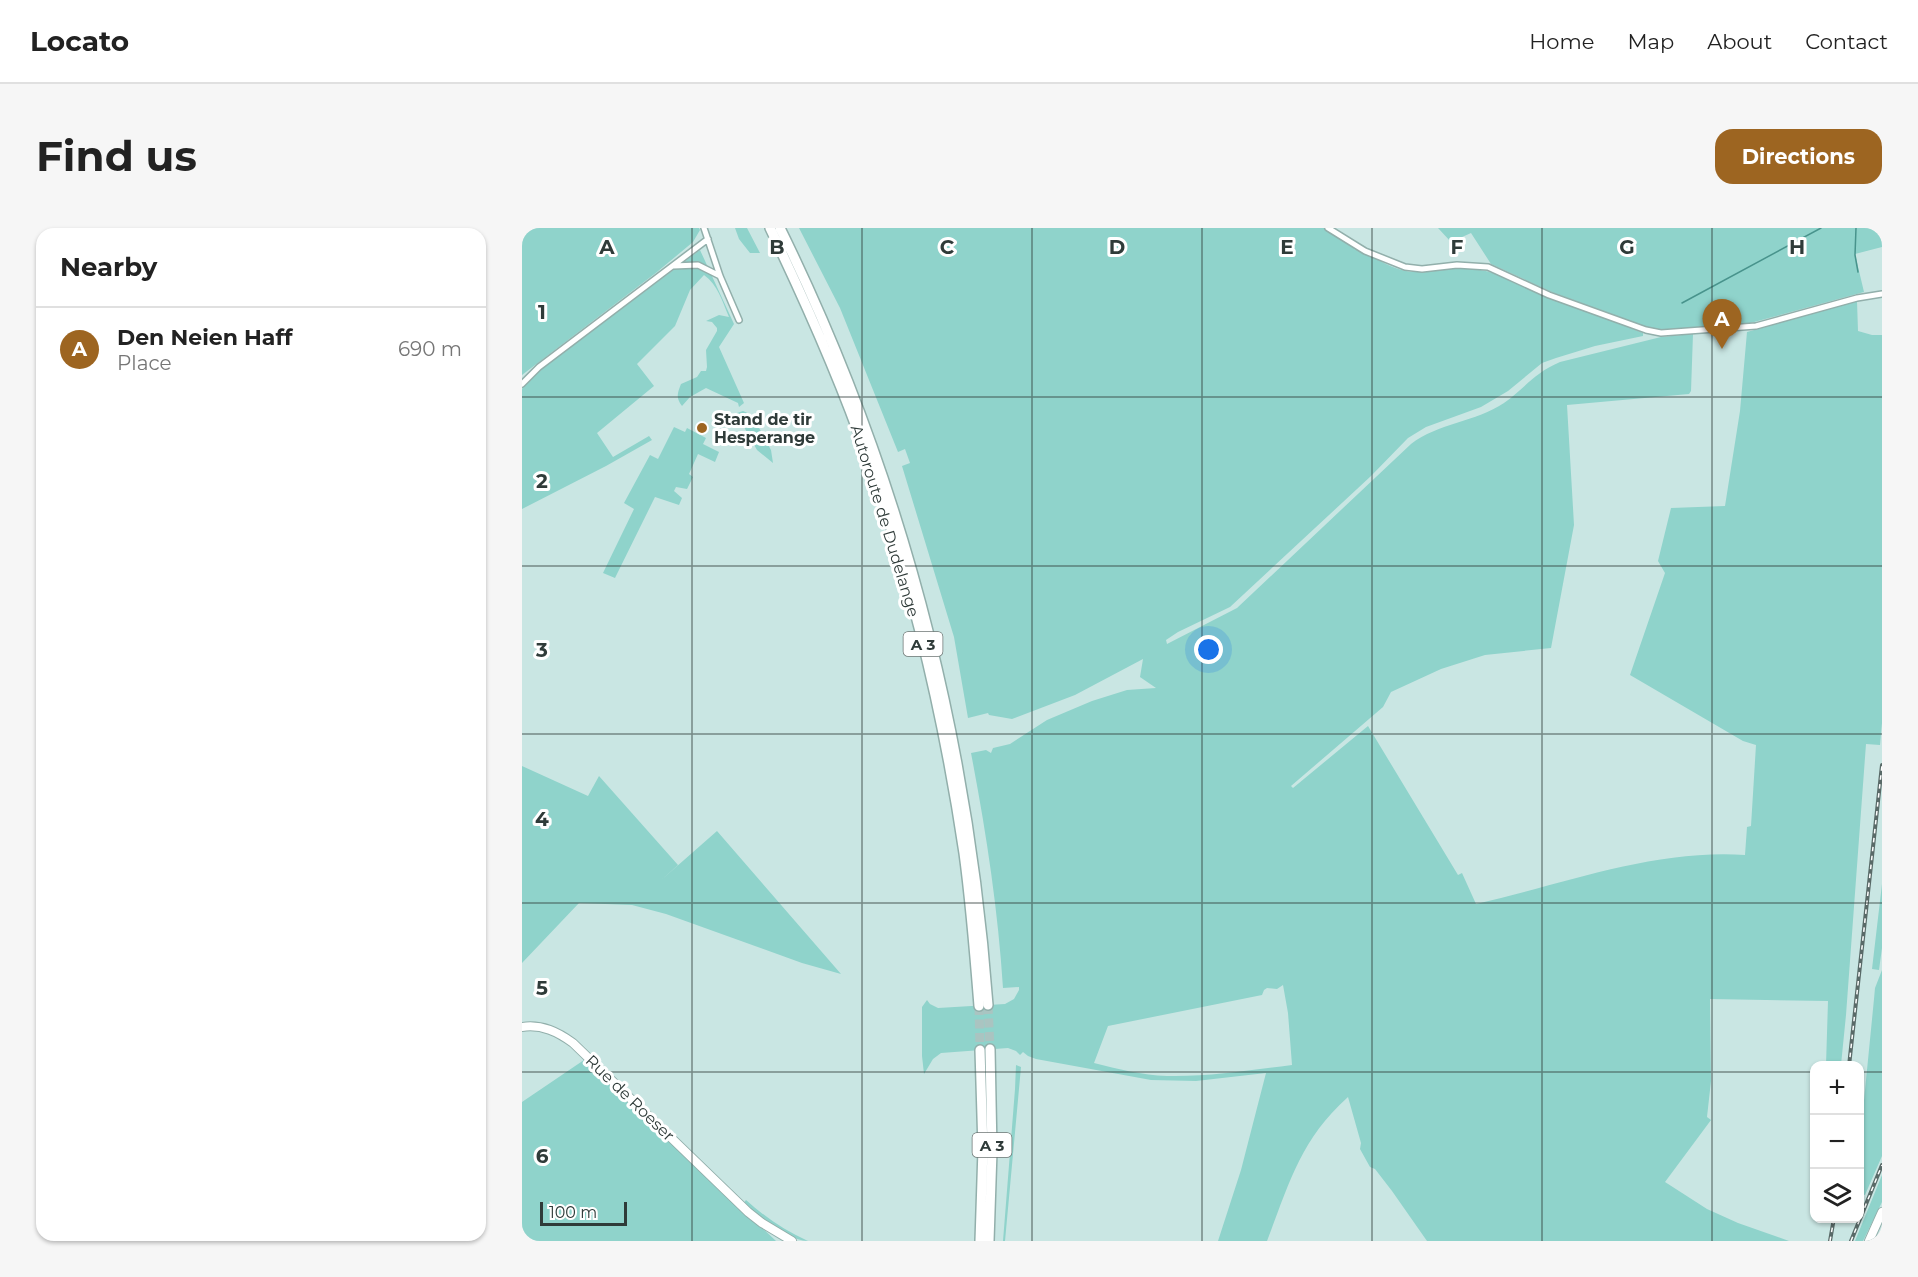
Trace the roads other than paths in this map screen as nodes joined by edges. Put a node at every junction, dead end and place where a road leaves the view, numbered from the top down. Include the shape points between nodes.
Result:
1 (704, 228) edge
2 (770, 228) edge
3 (780, 228) edge
4 (1328, 228) edge
5 (708, 239) junction
6 (671, 266) junction
7 (720, 276) junction
8 (1882, 294) edge
9 (739, 320) dead end
10 (522, 384) edge
11 (522, 1027) edge
12 (1882, 1212) edge
13 (792, 1241) edge
14 (980, 1241) edge
15 (989, 1241) edge
16 (1869, 1241) edge

1 - 5 street
2 - 3 highway, Autoroute de Dudelange / A 3 via 849,409 886,513 910,598 933,685 957,811 983,1006 979,908 964,799 927,623 876,455 830,337
4 - 8 street via 1405,267 1488,267 1549,295 1661,333 1756,326
5 - 6 street
5 - 7 street
6 - 7 street via 698,264
6 - 10 street
7 - 9 street
11 - 13 main road, Rue de Roeser via 548,1029 573,1043 762,1223
12 - 16 main road
14 - 15 highway, A 3 via 985,1050 992,1151

